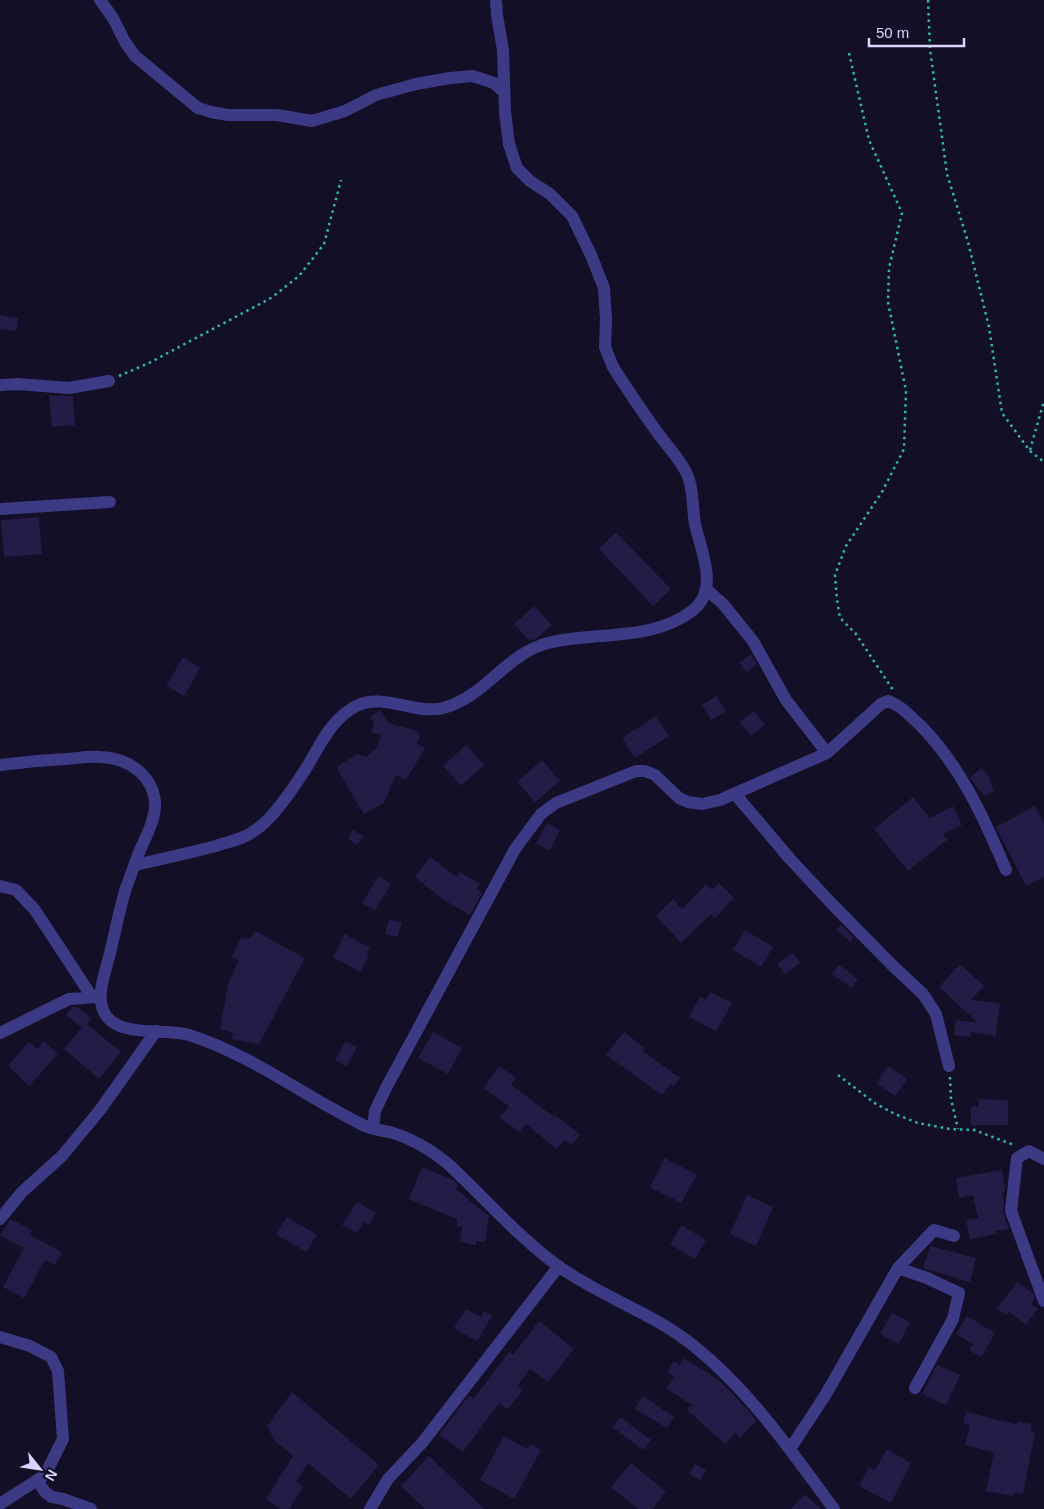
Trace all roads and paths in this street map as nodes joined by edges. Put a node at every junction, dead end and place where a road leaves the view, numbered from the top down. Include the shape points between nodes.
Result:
1 (100, 0) edge
2 (496, 0) edge
3 (928, 0) edge
4 (849, 53) dead end
5 (504, 92) junction
6 (341, 180) dead end
7 (109, 381) joint
8 (0, 385) edge
9 (1044, 401) edge
10 (1030, 451) junction
11 (1044, 462) edge
12 (110, 502) dead end
13 (0, 510) edge
14 (706, 589) junction
15 (896, 704) junction
16 (827, 753) junction
17 (0, 765) edge
18 (735, 794) junction
19 (135, 864) junction
20 (1006, 870) dead end
21 (0, 886) edge
22 (97, 997) junction
23 (156, 1031) junction
24 (0, 1033) edge
25 (949, 1066) joint
26 (838, 1075) dead end
27 (373, 1128) junction
28 (958, 1129) junction
29 (1029, 1151) junction
30 (1044, 1159) edge
31 (0, 1219) edge
32 (954, 1236) dead end
33 (558, 1266) junction
34 (898, 1268) junction
35 (1044, 1301) edge
36 (0, 1337) edge
37 (915, 1388) dead end
38 (790, 1449) junction
39 (37, 1480) junction
40 (0, 1504) edge
41 (91, 1509) edge
42 (370, 1509) edge
43 (834, 1509) edge

1 - 5 street via 135,56 198,108 211,112 277,115 312,121 345,111 376,95 416,84 473,76 494,83
2 - 5 street via 503,50
3 - 10 path via 930,49 947,174 989,327 1002,414
4 - 15 path via 869,140 902,213 889,268 888,302 906,391 904,449 882,492 846,546 835,575 840,618 856,634 893,689
5 - 14 street via 509,144 517,168 572,216 604,288 605,347 612,367 687,474 707,576
6 - 7 path via 324,244 299,276 271,298
7 - 8 street via 69,388
9 - 10 path
10 - 11 path
12 - 13 street
14 - 16 street via 753,641 786,700
14 - 19 street via 702,600 692,611 672,622 648,630 546,643 509,663 456,704 440,709 380,702 357,706 333,724 295,785 262,825 250,834 198,851
15 - 16 street via 888,701 881,704
15 - 20 street via 936,742 960,776 982,813
16 - 18 street
17 - 19 street via 102,756 134,766 153,789 155,805
18 - 25 street via 833,905 923,994 936,1014
18 - 27 street via 702,804 688,802 678,798 655,775 636,771 556,803 541,814 515,849 386,1088 375,1111
19 - 22 street
21 - 22 street via 16,890 35,910
22 - 23 street via 110,1020 119,1026
22 - 24 street via 69,999
23 - 27 street via 186,1034 212,1043 263,1067 365,1127
23 - 31 street via 100,1110 62,1156 22,1192
25 - 28 path via 951,1099
26 - 28 path via 895,1114
27 - 33 street via 395,1134 435,1153
28 - 29 path via 974,1130
29 - 30 street
29 - 35 street via 1017,1158 1011,1212
32 - 34 street via 934,1230
33 - 38 street via 670,1328 694,1346 758,1408
33 - 42 street via 422,1443 388,1479
34 - 37 street via 959,1293 953,1319
34 - 38 street via 826,1394
36 - 39 street via 30,1346 51,1357 58,1371 63,1439 45,1475
38 - 43 street
39 - 40 street
39 - 41 street via 52,1497

